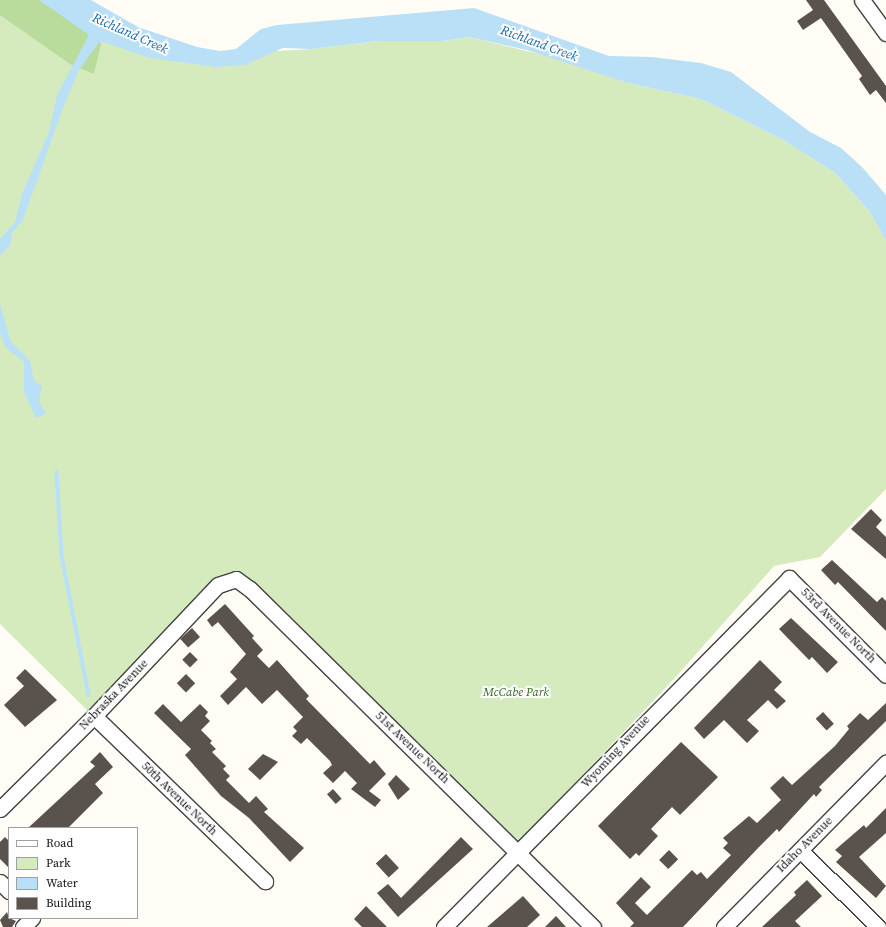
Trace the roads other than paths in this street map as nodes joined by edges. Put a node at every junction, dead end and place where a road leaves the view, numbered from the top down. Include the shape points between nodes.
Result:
1 (862, 0) edge
2 (886, 34) edge
3 (789, 578) joint
4 (227, 580) joint
5 (886, 675) edge
6 (94, 716) junction
7 (886, 763) edge
8 (0, 809) edge
9 (800, 850) junction
10 (518, 852) junction
11 (265, 881) dead end
12 (0, 882) edge
13 (8, 890) edge
14 (31, 919) edge
15 (23, 927) edge
16 (444, 927) edge
17 (593, 927) edge
18 (724, 927) edge
19 (878, 927) edge

1 - 2 street
3 - 5 street, 53rd Avenue North
3 - 10 street, Wyoming Avenue
4 - 6 street, Nebraska Avenue via 208,594
4 - 10 street, 51st Avenue North via 244,583
6 - 8 street, Nebraska Avenue
6 - 11 street, 50th Avenue North
7 - 9 street, Idaho Avenue
9 - 18 street, Idaho Avenue
9 - 19 street
10 - 16 street, Wyoming Avenue
10 - 17 street, 51st Avenue North
12 - 13 street
14 - 15 street

